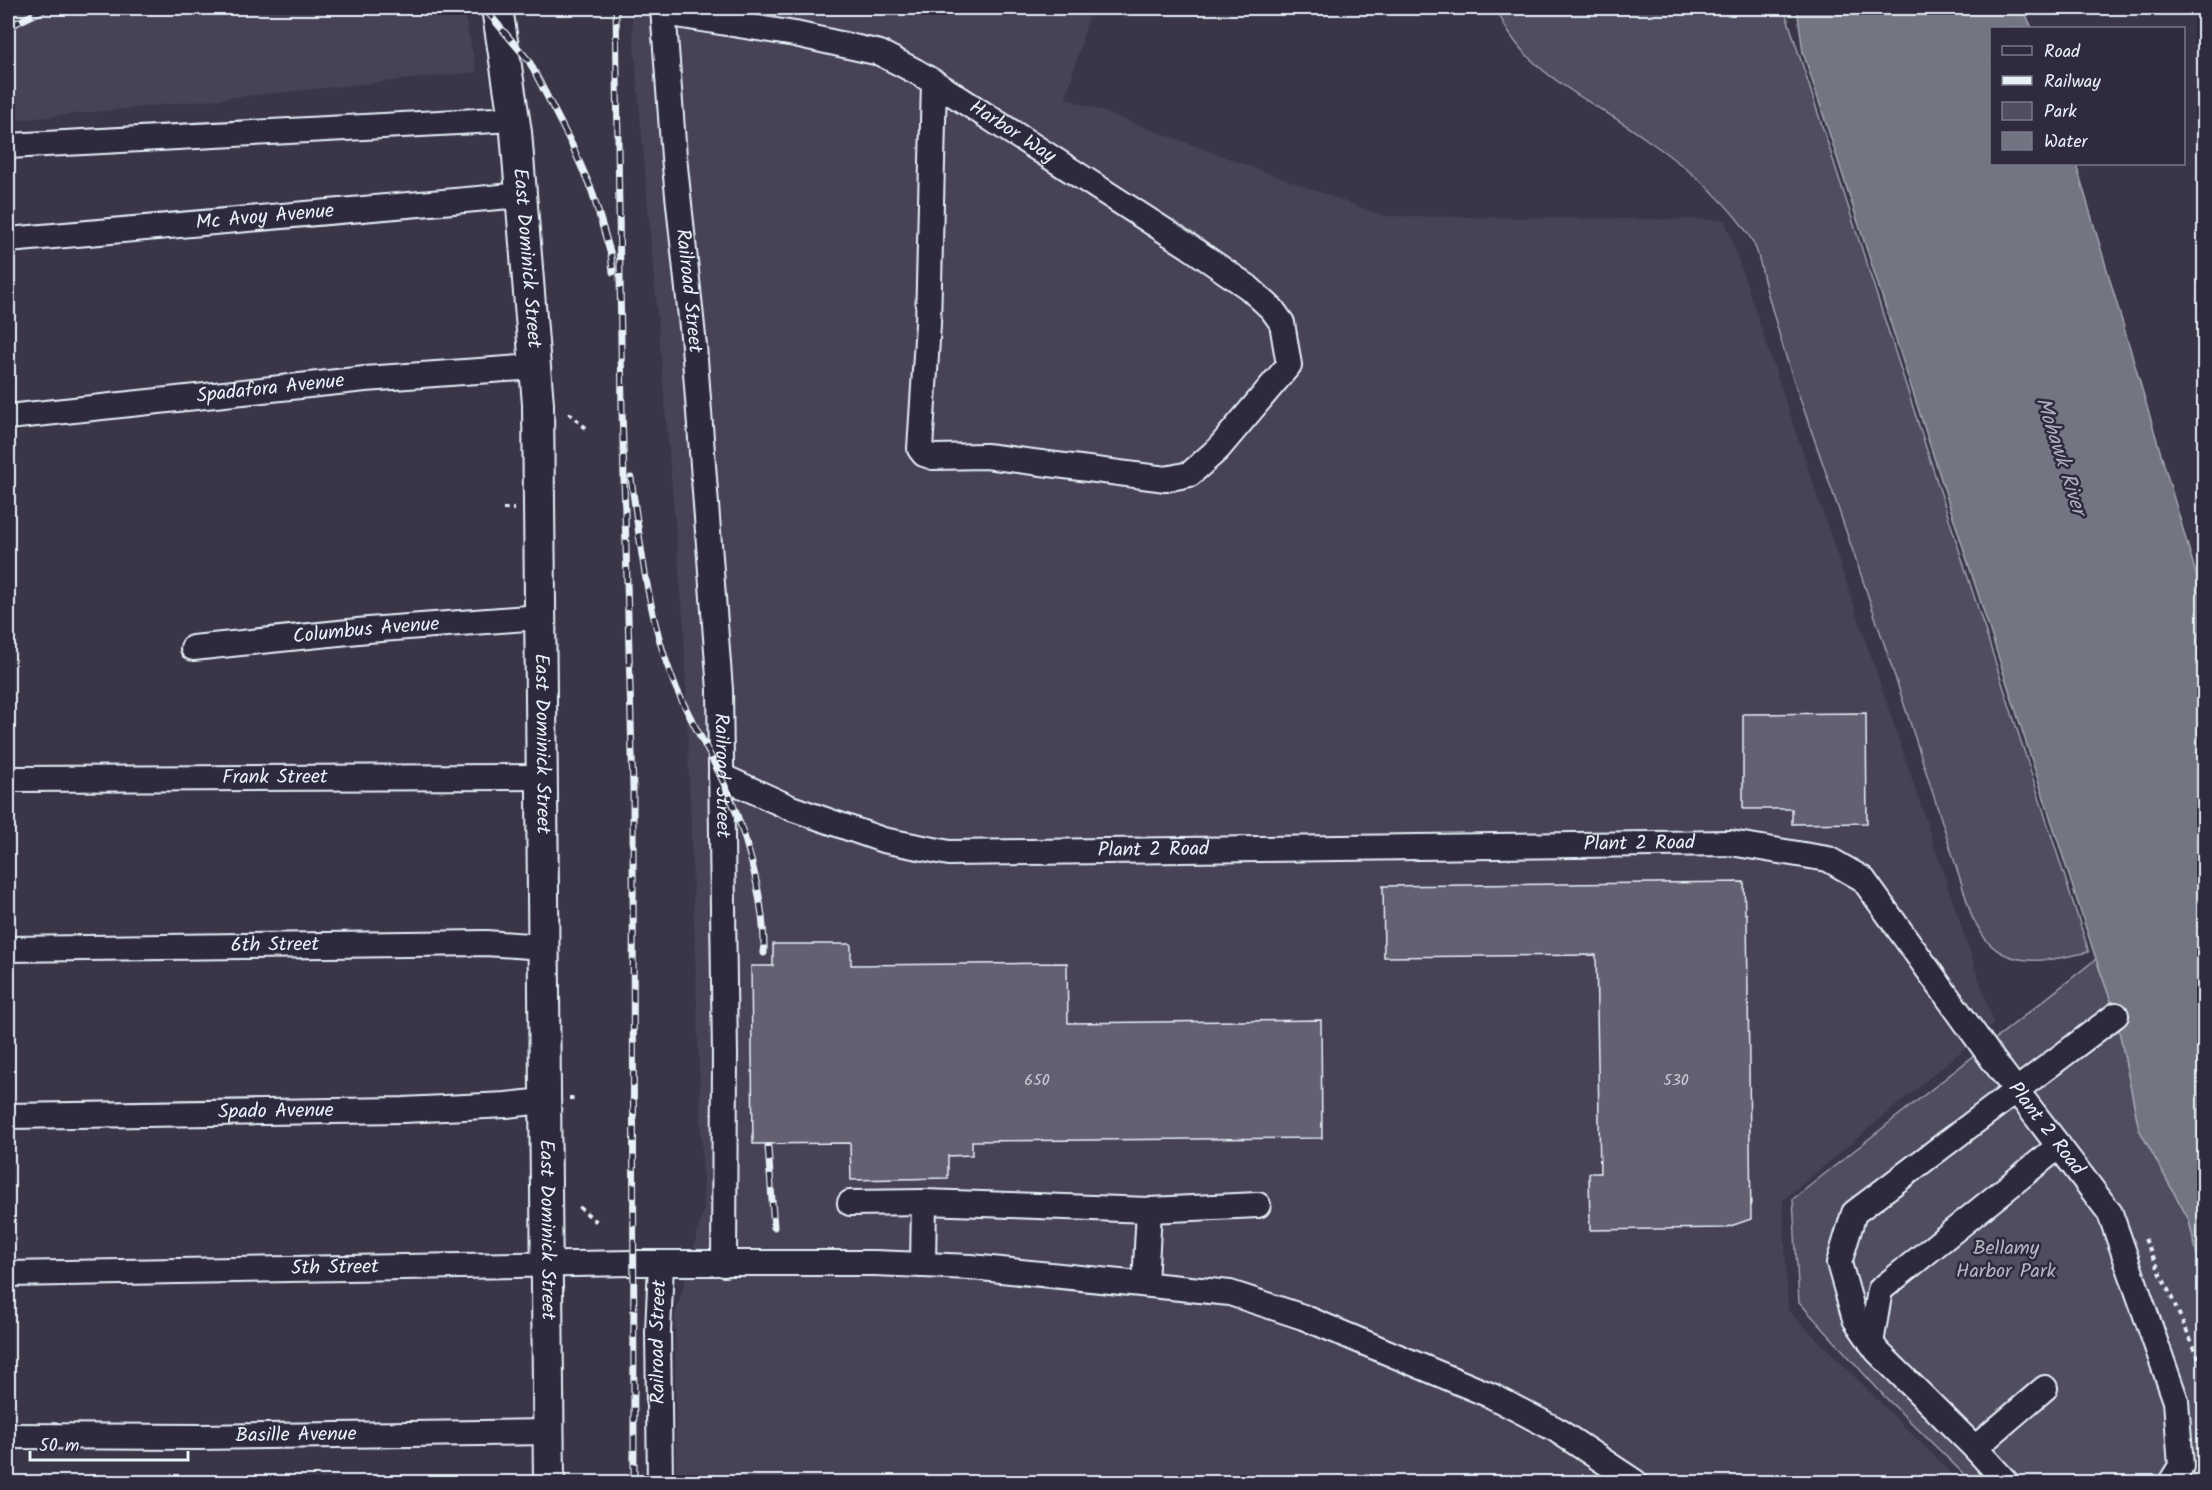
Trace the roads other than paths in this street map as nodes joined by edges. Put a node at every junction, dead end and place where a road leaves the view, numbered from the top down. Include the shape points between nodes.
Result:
1 (497, 8) edge
2 (663, 10) edge
3 (934, 82) junction
4 (514, 119) junction
5 (8, 146) edge
6 (522, 195) junction
7 (8, 240) edge
8 (535, 367) junction
9 (8, 417) edge
10 (540, 617) junction
11 (194, 648) dead end
12 (721, 776) junction
13 (541, 777) junction
14 (8, 779) edge
15 (543, 947) junction
16 (8, 949) edge
17 (2116, 1015) dead end
18 (2017, 1091) junction
19 (544, 1101) junction
20 (8, 1116) edge
21 (2059, 1146) junction
22 (924, 1202) junction
23 (850, 1203) dead end
24 (1258, 1205) dead end
25 (1149, 1210) junction
26 (661, 1264) junction
27 (724, 1264) junction
28 (546, 1265) junction
29 (923, 1265) junction
30 (8, 1274) edge
31 (1145, 1284) junction
32 (1871, 1343) junction
33 (2045, 1388) dead end
34 (548, 1432) junction
35 (8, 1436) edge
36 (1975, 1448) junction
37 (549, 1482) edge
38 (660, 1482) edge
39 (1635, 1482) edge
40 (2006, 1482) edge
41 (2171, 1482) edge

1 - 4 main road, East Dominick Street
2 - 3 street, Harbor Way via 880,53
2 - 12 street, Railroad Street via 694,346 720,690
3 - 3 street, Harbor Way via 1248,287 1282,323 1289,365 1218,449 1190,474 1166,479 987,456 933,457 920,449 928,324
4 - 5 street
4 - 6 main road, East Dominick Street
6 - 7 street, Mc Avoy Avenue
6 - 8 main road, East Dominick Street
8 - 9 street, Spadafora Avenue via 365,379
8 - 10 main road, East Dominick Street
10 - 11 street, Columbus Avenue
10 - 13 main road, East Dominick Street
12 - 18 street, Plant 2 Road via 791,808 883,840 949,853 1731,843 1828,860 1863,879
12 - 27 street, Railroad Street
13 - 14 street, Frank Street
13 - 15 main road, East Dominick Street
15 - 16 street, 6th Street via 486,943
15 - 19 main road, East Dominick Street
17 - 18 street
18 - 21 street, Plant 2 Road
18 - 32 street via 1854,1213 1839,1263 1855,1319
19 - 20 street, Spado Avenue via 403,1110
19 - 28 main road, East Dominick Street
21 - 32 street via 1880,1290
21 - 41 street, Plant 2 Road via 2110,1214 2176,1401 2181,1466
22 - 23 street
22 - 25 street
22 - 29 street
24 - 25 street
25 - 31 street
26 - 27 street, Railroad Street
26 - 28 street, 5th Street
26 - 38 street, Railroad Street
27 - 29 street
28 - 30 street, 5th Street
28 - 34 main road, East Dominick Street
29 - 31 street
31 - 39 street via 1230,1293 1303,1317 1492,1396 1555,1429
32 - 36 street
33 - 36 street
34 - 35 street, Basille Avenue
34 - 37 main road, East Dominick Street
36 - 40 street

